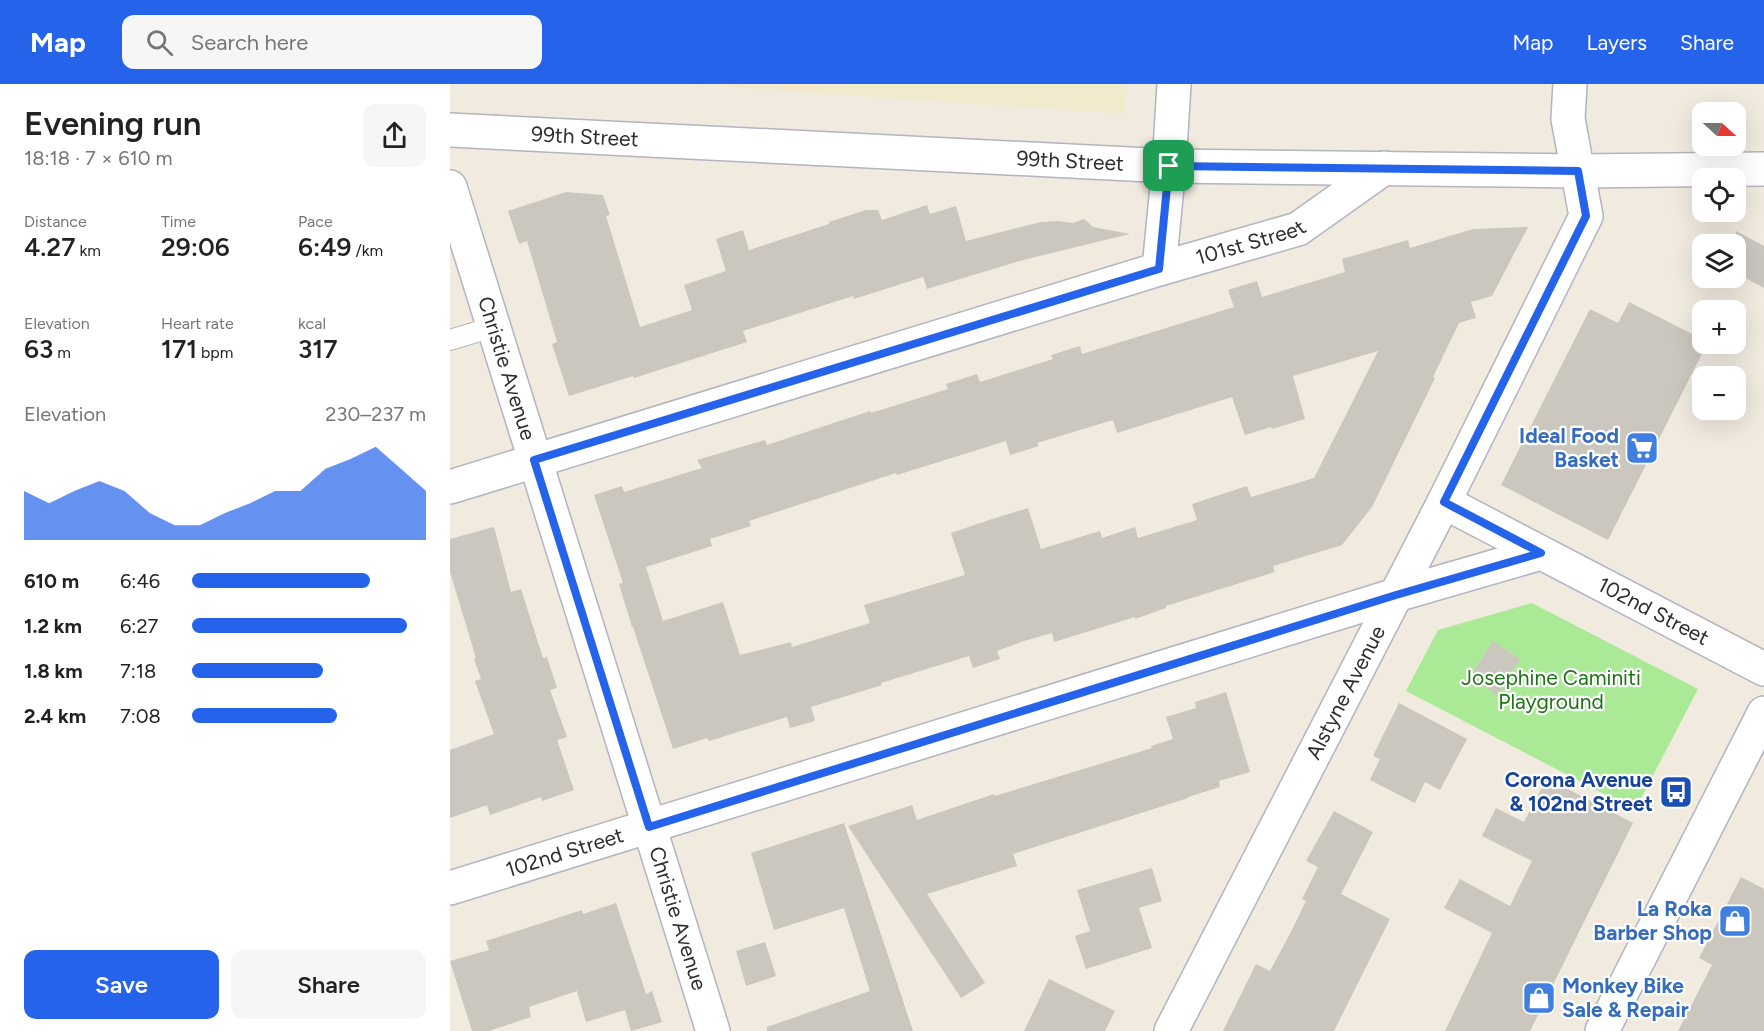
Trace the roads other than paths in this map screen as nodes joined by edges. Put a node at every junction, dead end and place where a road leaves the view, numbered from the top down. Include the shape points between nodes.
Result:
1 (1174, 84) edge
2 (1570, 84) edge
3 (450, 130) edge
4 (1169, 166) junction
5 (1384, 168) junction
6 (1764, 169) edge
7 (1578, 171) junction
8 (450, 187) edge
9 (1159, 269) junction
10 (493, 327) junction
11 (450, 340) edge
12 (534, 460) junction
13 (450, 487) edge
14 (1444, 502) junction
15 (1541, 553) junction
16 (1396, 595) junction
17 (1764, 669) edge
18 (1764, 713) edge
19 (649, 827) junction
20 (450, 888) edge
21 (713, 1031) edge
22 (1171, 1031) edge
23 (1602, 1031) edge

1 - 4 street
2 - 7 street, Alstyne Avenue via 1568,119
3 - 4 street, 99th Street
4 - 5 street, 99th Street
4 - 9 street
5 - 7 street, 99th Street
5 - 9 street, 101st Street via 1298,229
6 - 7 street, 99th Street
7 - 14 street, Alstyne Avenue via 1586,216
8 - 10 street, Christie Avenue
9 - 12 street, 101st Street
10 - 11 lane
10 - 12 street, Christie Avenue
12 - 13 street, 101st Street
12 - 19 street, Christie Avenue
14 - 15 street, 102nd Street
14 - 16 street, Alstyne Avenue
15 - 16 street, 102nd Street
15 - 17 street, 102nd Street
16 - 19 street, 102nd Street
16 - 22 street, Alstyne Avenue
18 - 23 street
19 - 20 street, 102nd Street
19 - 21 street, Christie Avenue

